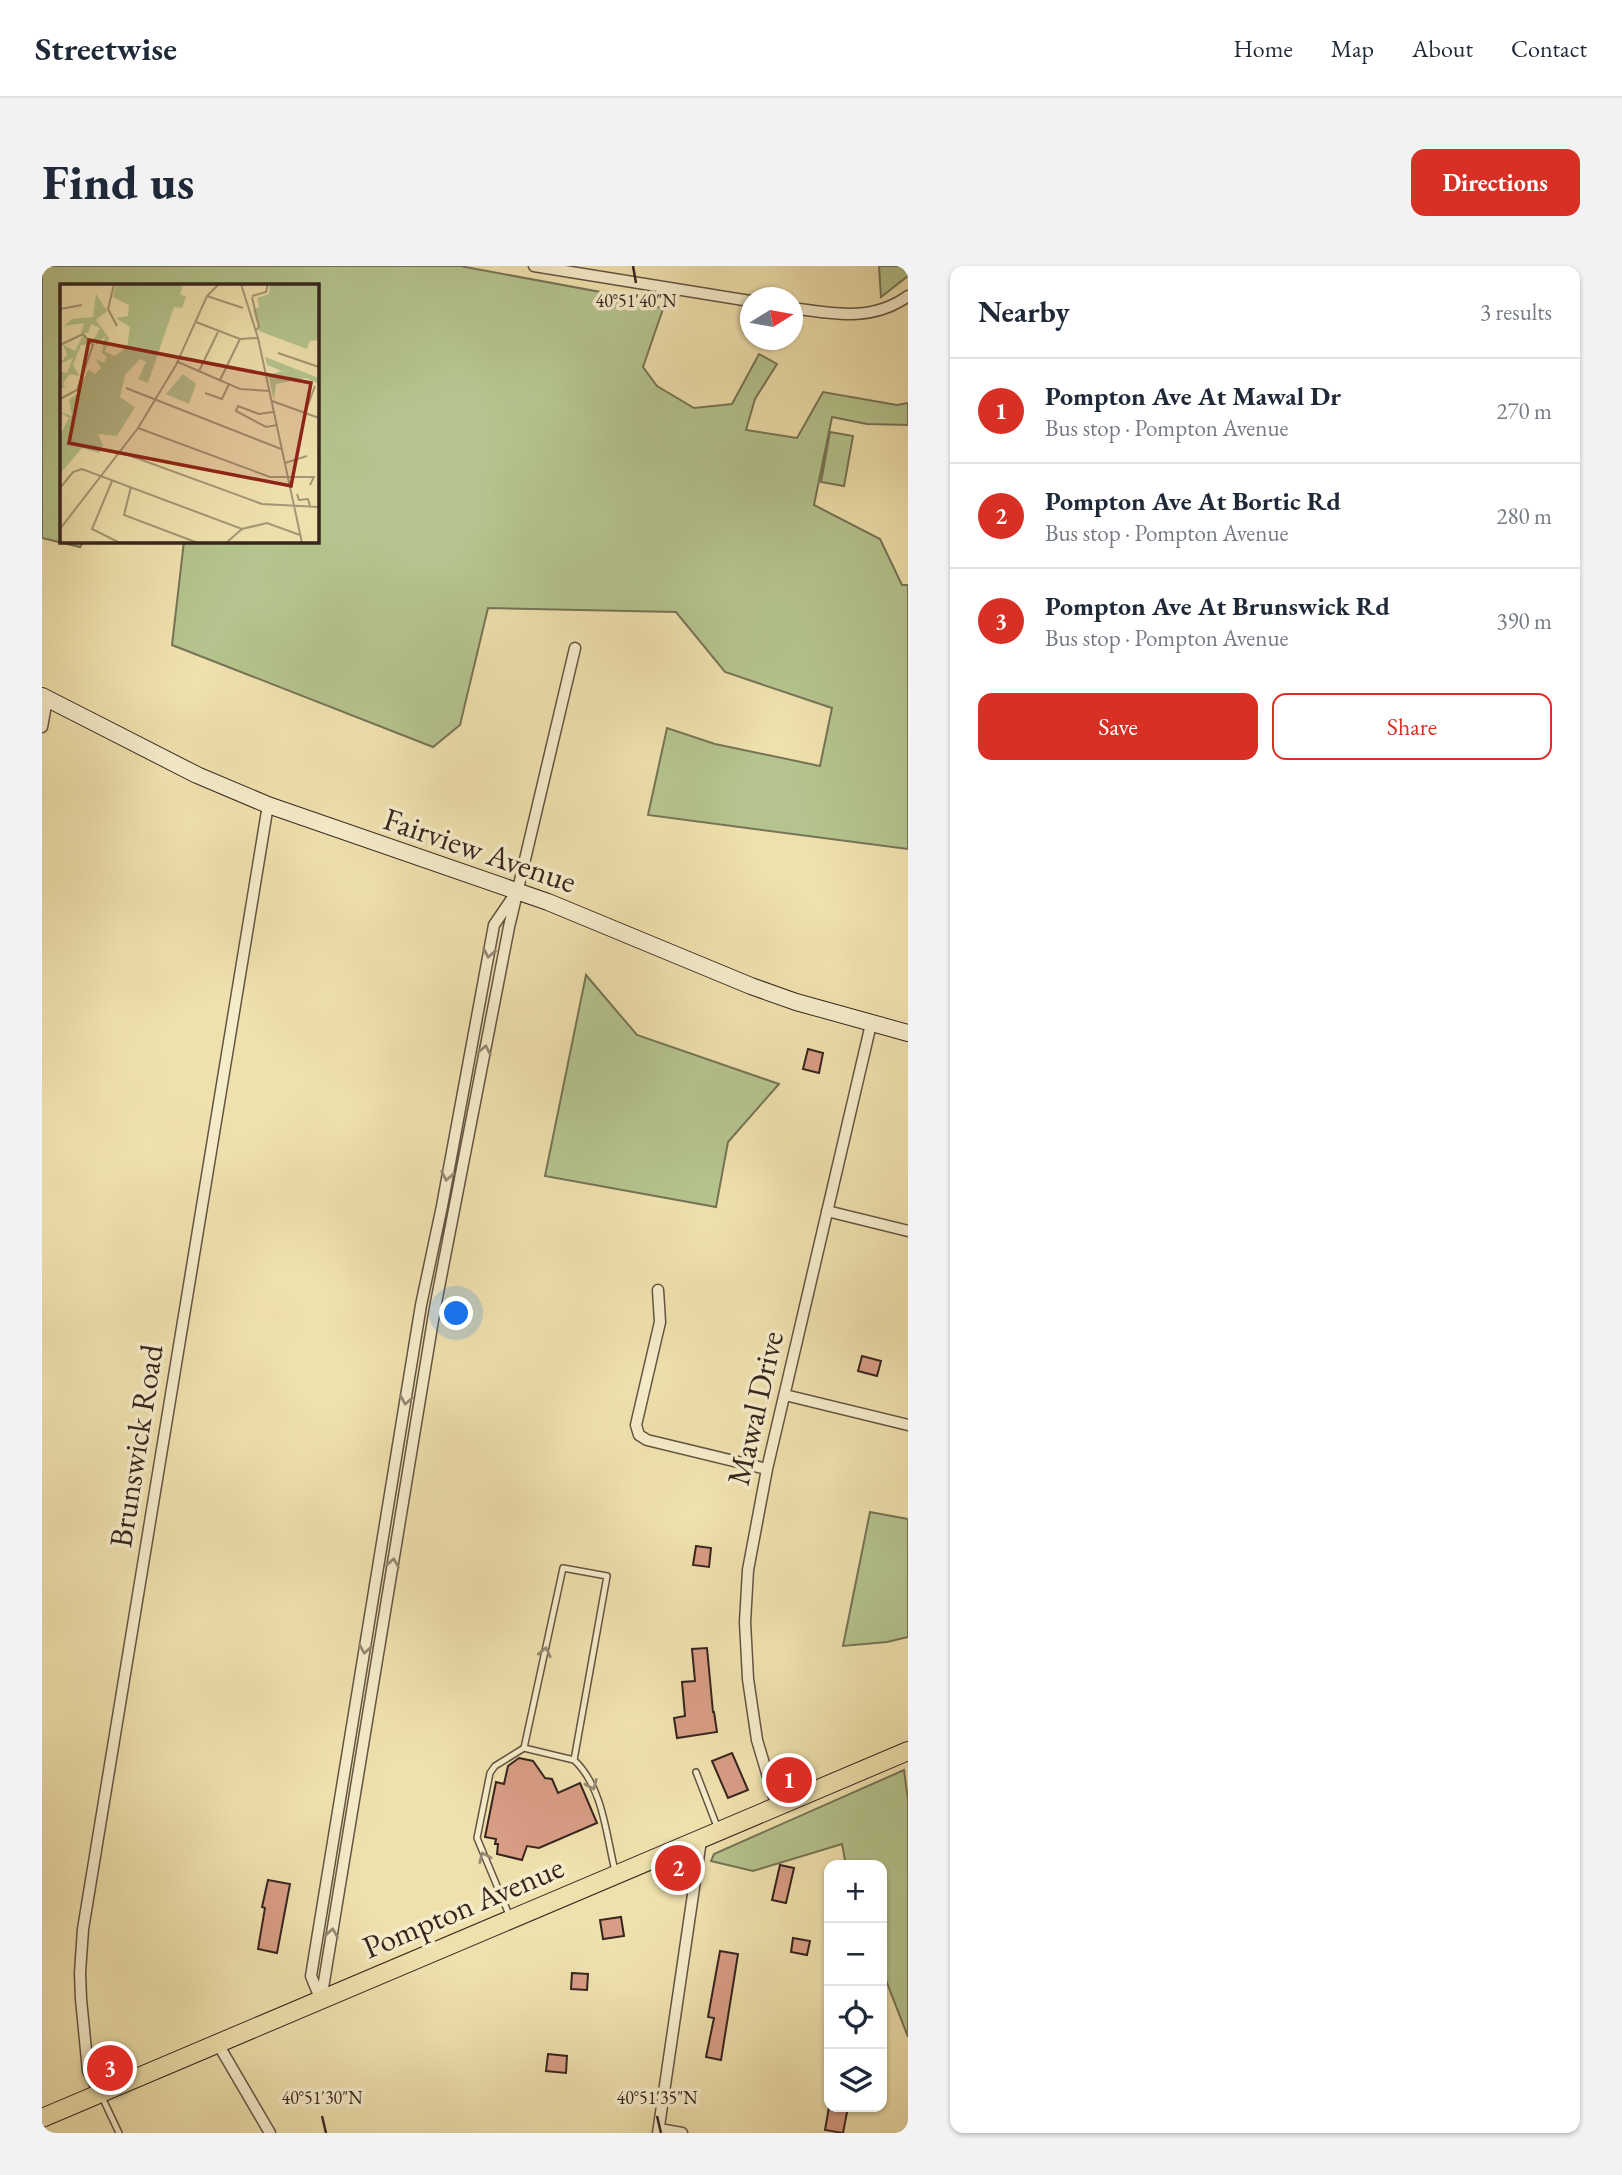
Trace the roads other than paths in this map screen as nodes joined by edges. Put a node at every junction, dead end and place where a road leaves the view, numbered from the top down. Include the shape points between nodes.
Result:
1 (534, 266) edge
2 (908, 296) edge
3 (740, 299) edge
4 (803, 310) edge
5 (575, 648) dead end
6 (44, 698) edge
7 (42, 727) edge
8 (268, 806) junction
9 (517, 892) junction
10 (871, 1024) junction
11 (908, 1033) edge
12 (465, 1084) junction
13 (478, 1086) junction
14 (827, 1211) junction
15 (908, 1231) edge
16 (430, 1263) junction
17 (443, 1266) junction
18 (658, 1290) dead end
19 (785, 1395) junction
20 (908, 1425) edge
21 (398, 1448) junction
22 (412, 1450) junction
23 (767, 1469) junction
24 (369, 1625) junction
25 (382, 1627) junction
26 (524, 1748) junction
27 (908, 1751) edge
28 (574, 1760) junction
29 (696, 1772) dead end
30 (777, 1807) junction
31 (338, 1812) junction
32 (352, 1814) junction
33 (719, 1832) junction
34 (701, 1840) junction
35 (616, 1875) junction
36 (511, 1919) junction
37 (321, 2000) junction
38 (218, 2044) junction
39 (100, 2094) junction
40 (42, 2118) edge
41 (658, 2131) edge
42 (119, 2133) edge
43 (270, 2133) edge
44 (682, 2133) edge

1 - 3 street
2 - 4 street via 883,310 858,315
5 - 9 street
6 - 7 street
6 - 8 main road, Fairview Avenue
8 - 9 main road, Fairview Avenue
8 - 39 street, Brunswick Road via 83,1929 80,1973 88,2071
9 - 10 main road, Fairview Avenue via 751,986
9 -> 12 street via 494,925
13 -> 9 street
10 - 11 main road, Fairview Avenue
10 - 14 street, Mawal Drive
12 - 13 street
12 -> 16 street
13 - 17 street
14 - 15 street
14 - 19 street, Mawal Drive
16 - 17 street
16 -> 21 street
17 - 22 street
18 - 23 street via 660,1322 636,1425 639,1435
19 - 20 street
19 - 23 street, Mawal Drive
21 - 22 street
21 - 24 street
25 -> 22 street
23 - 30 street, Mawal Drive via 748,1570 746,1648 757,1740
24 - 25 street
24 -> 31 street
25 - 32 street
26 - 28 lane
26 -> 28 lane via 563,1568 607,1576
36 -> 26 lane via 477,1838 490,1773
27 - 30 main road, Pompton Avenue
28 -> 35 lane via 593,1785
29 - 33 lane
30 - 33 main road, Pompton Avenue
31 - 32 street
31 - 37 street via 311,1976
37 -> 32 street
33 - 34 main road, Pompton Avenue
34 - 35 main road, Pompton Avenue
34 - 41 street
35 - 36 main road, Pompton Avenue
36 - 37 main road, Pompton Avenue
37 - 38 main road, Pompton Avenue
38 - 39 main road, Pompton Avenue
38 - 43 street
39 - 40 main road, Pompton Avenue
39 - 42 lane
41 - 44 street

